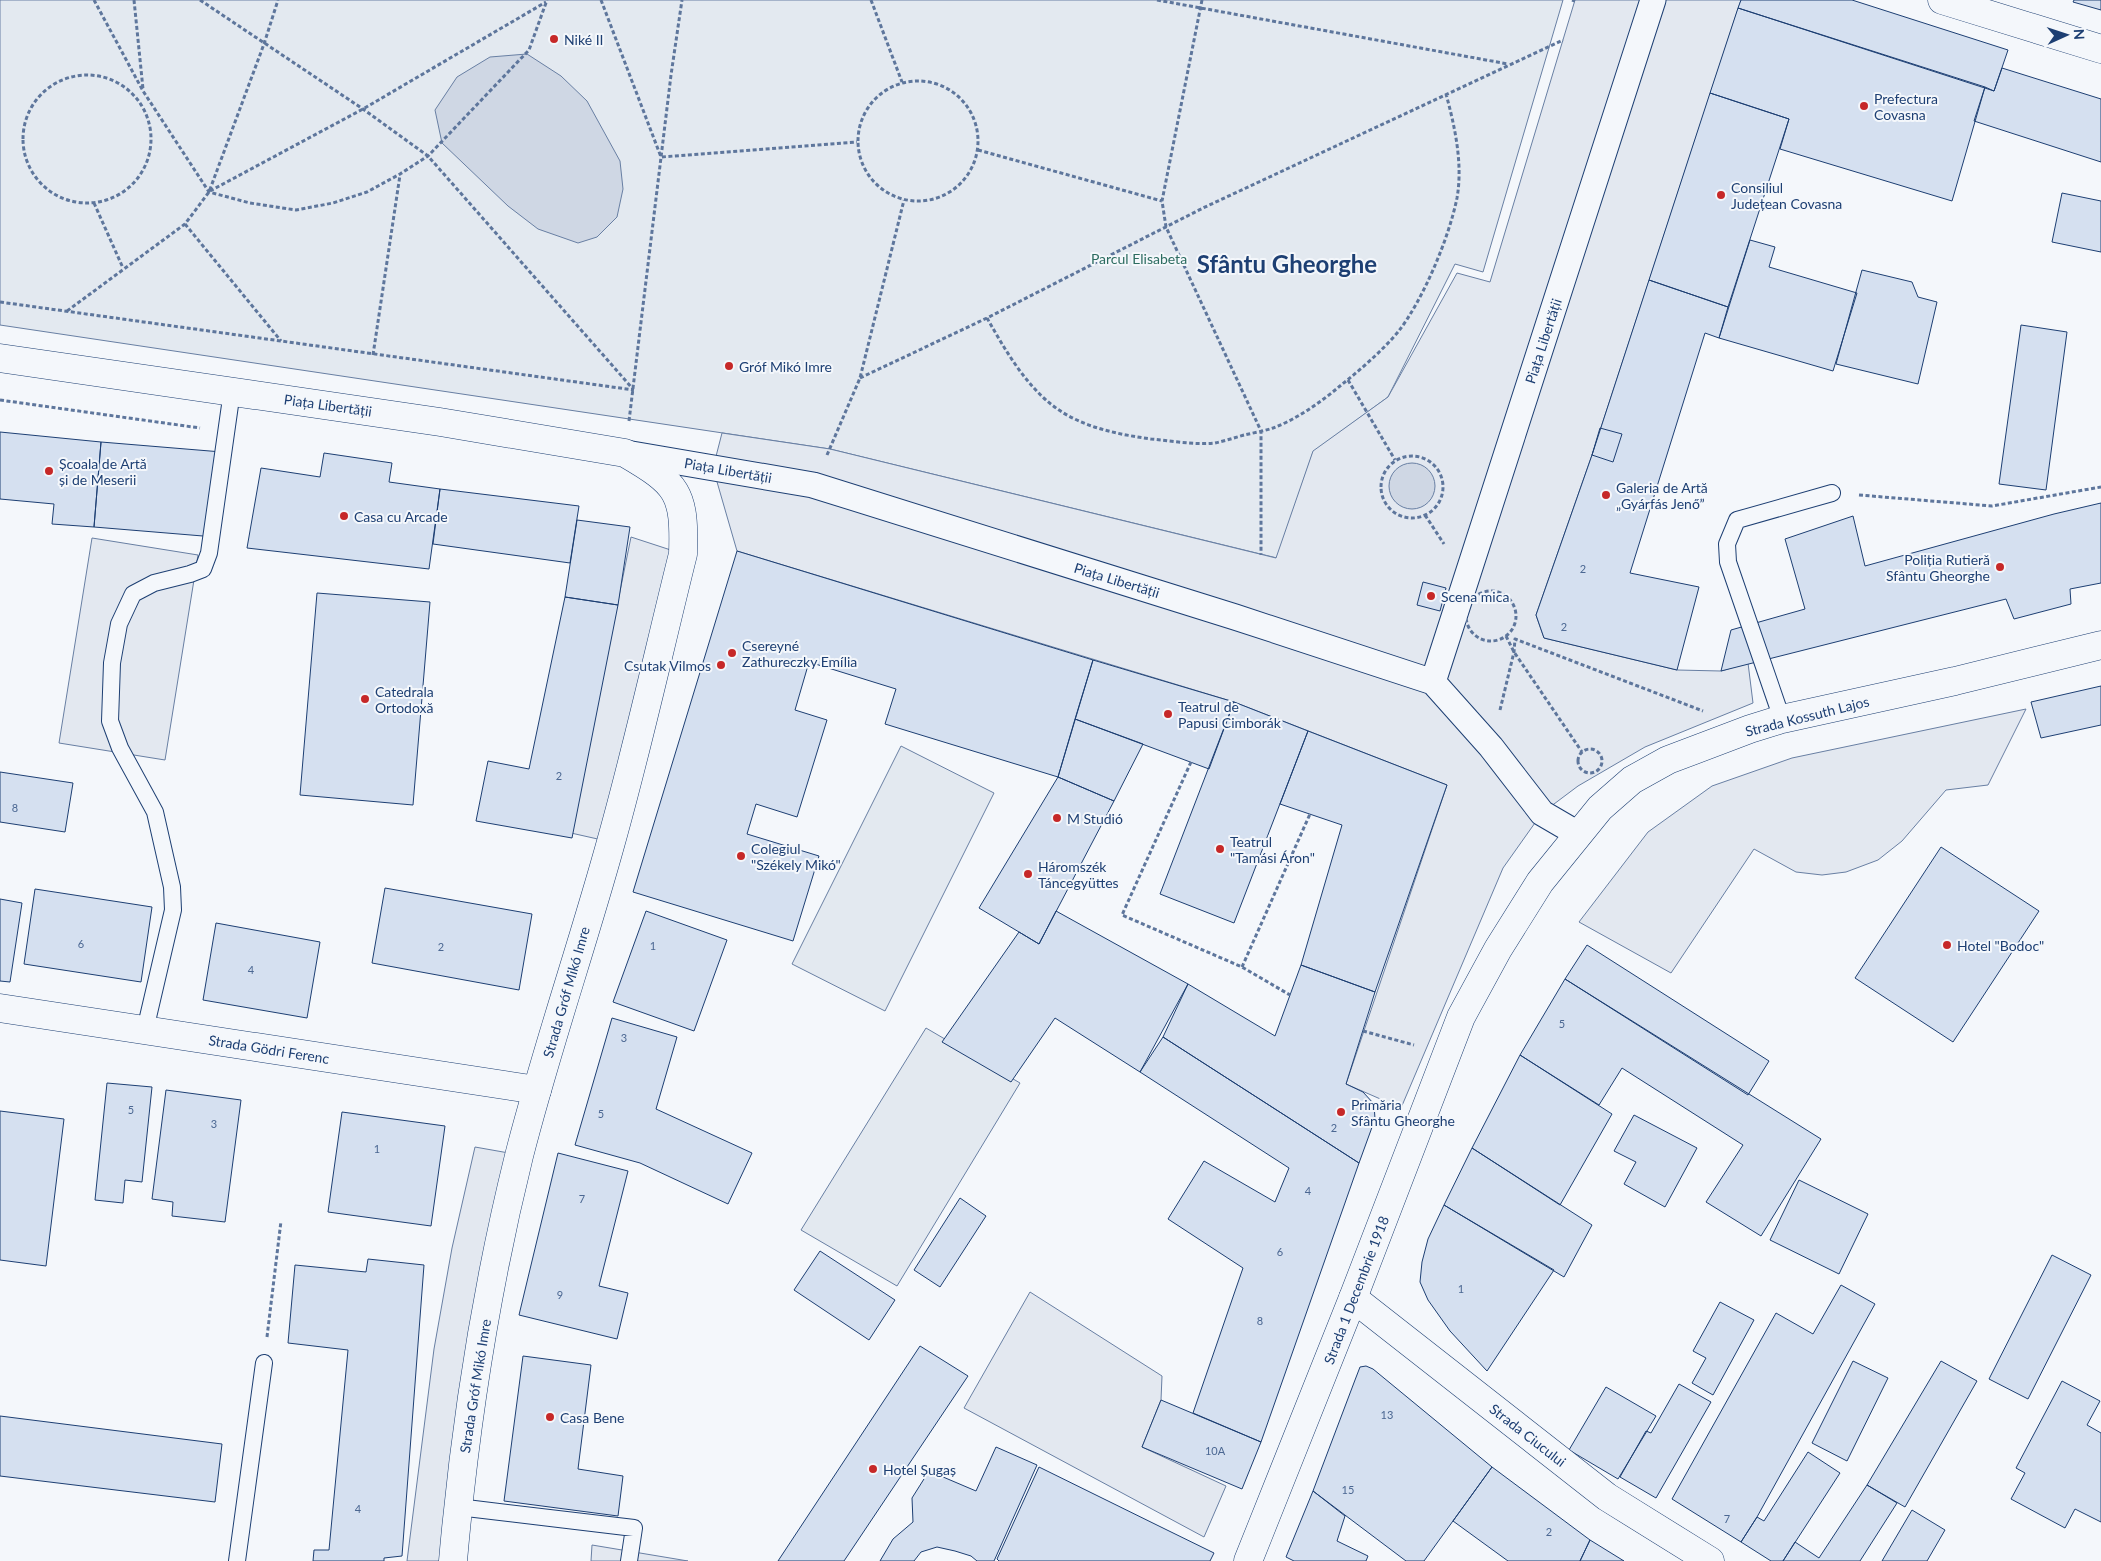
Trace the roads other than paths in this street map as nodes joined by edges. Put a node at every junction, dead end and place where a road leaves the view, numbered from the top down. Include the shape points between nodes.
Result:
1 (1653, 0) edge
2 (1942, 0) edge
3 (2101, 50) edge
4 (0, 358) edge
5 (232, 391) junction
6 (625, 453) junction
7 (1832, 493) road end
8 (2101, 645) edge
9 (1433, 682) junction
10 (1782, 719) junction
11 (1578, 834) junction
12 (0, 1008) edge
13 (1461, 1017) joint
14 (145, 1030) junction
15 (537, 1090) junction
16 (1353, 1298) junction
17 (264, 1363) road end
18 (458, 1507) junction
19 (237, 1561) edge
20 (453, 1561) edge
21 (629, 1561) edge
22 (1248, 1561) edge
23 (1710, 1561) edge

1 - 9 street, Piața Libertății
2 - 3 main road
4 - 5 main road, Piața Libertății
5 - 6 main road, Piața Libertății
5 - 14 lane via 209,553 203,568 154,583 133,594 119,624 112,663 110,721 120,748 155,812 172,887 172,910
6 - 9 street, Piața Libertății via 813,485
6 - 15 main road, Strada Gróf Mikó Imre via 669,482 681,502 683,554 611,842
7 - 10 lane via 1737,520 1727,544 1728,562
8 - 10 main road, Strada Kossuth Lajos
9 - 11 street via 1491,747 1542,813
10 - 11 main road, Strada Kossuth Lajos via 1668,760 1632,780 1600,808
11 - 13 main road, Strada Kossuth Lajos via 1540,882
12 - 14 main road, Strada Gödri Ferenc
13 - 16 main road, Strada 1 Decembrie 1918
14 - 15 main road, Strada Gödri Ferenc
15 - 18 main road, Strada Gróf Mikó Imre via 499,1245 477,1358
16 - 22 main road, Strada 1 Decembrie 1918
16 - 23 main road, Strada Ciucului via 1608,1497
17 - 19 lane
18 - 20 main road, Strada Gróf Mikó Imre
18 - 21 lane via 634,1528

